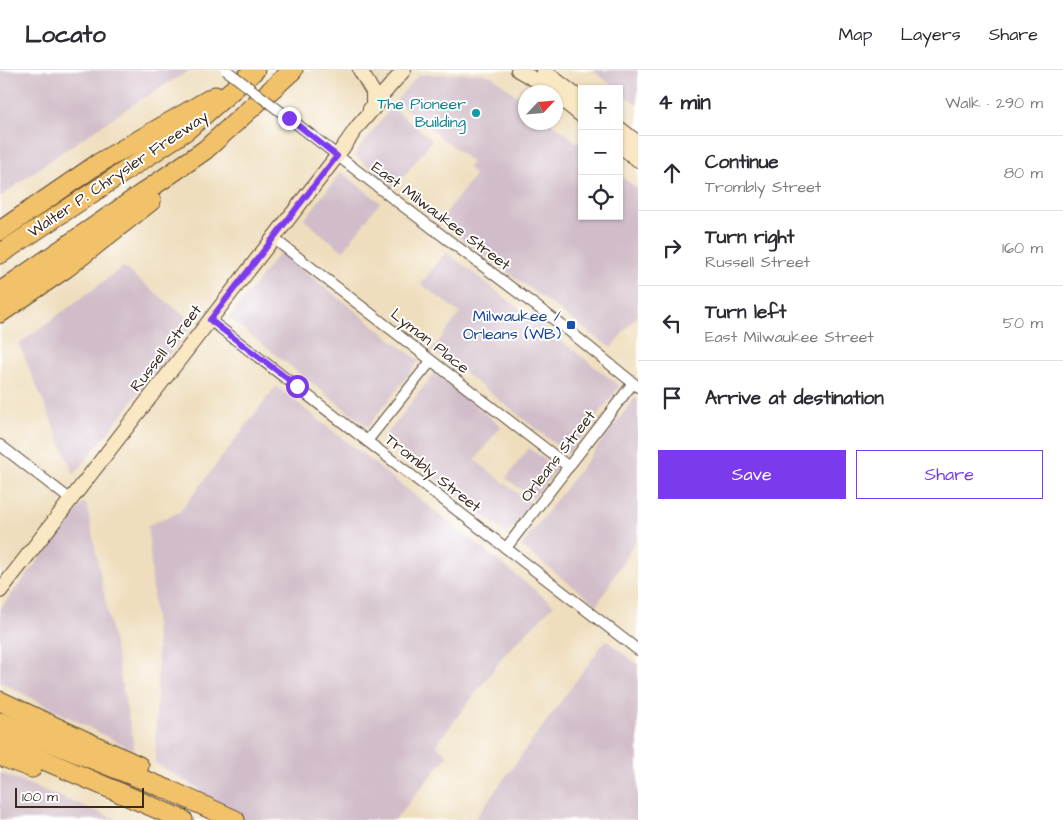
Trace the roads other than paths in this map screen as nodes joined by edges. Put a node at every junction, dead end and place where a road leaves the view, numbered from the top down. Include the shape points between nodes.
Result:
1 (226, 70) edge
2 (293, 70) edge
3 (360, 70) edge
4 (404, 70) edge
5 (543, 70) edge
6 (525, 72) edge
7 (251, 74) edge
8 (543, 85) edge
9 (578, 97) edge
10 (563, 101) edge
11 (376, 104) junction
12 (578, 113) edge
13 (622, 130) edge
14 (638, 142) edge
15 (623, 148) edge
16 (205, 150) junction
17 (337, 156) junction
18 (638, 160) edge
19 (0, 231) edge
20 (273, 238) junction
21 (0, 254) edge
22 (0, 292) edge
23 (0, 313) edge
24 (210, 320) junction
25 (431, 360) junction
26 (636, 385) edge
27 (367, 441) junction
28 (0, 446) edge
29 (569, 467) junction
30 (70, 500) junction
31 (506, 548) junction
32 (0, 591) edge
33 (638, 650) edge
34 (0, 701) edge
35 (0, 722) edge
36 (0, 741) edge
37 (0, 756) edge
38 (169, 790) junction
39 (174, 816) edge
40 (235, 820) edge

1 - 17 street, East Milwaukee Street, bridge
2 - 16 highway
3 - 11 street
4 - 11 street, Russell Street
5 - 9 street
6 - 8 street
7 - 19 highway via 107,158
7 - 21 highway, Walter P. Chrysler Freeway via 187,130
10 - 12 street
11 - 17 street, Russell Street
13 - 14 street
15 - 18 street
16 - 22 highway
16 - 23 highway via 185,176 66,268
17 - 20 street, Russell Street
17 - 26 street, East Milwaukee Street
20 - 24 street, Russell Street
20 - 25 street, Lyman Place
24 - 27 street, Trombly Street
24 - 30 street, Russell Street
25 - 27 street
25 - 29 street, Lyman Place
26 - 29 street, Orleans Street
27 - 31 street, Trombly Street
28 - 30 street
29 - 31 street, Orleans Street
30 - 32 street, Russell Street
31 - 33 street, Trombly Street
34 - 38 highway via 139,766
35 - 38 highway
36 - 39 highway
37 - 39 highway via 125,806
38 - 40 highway

